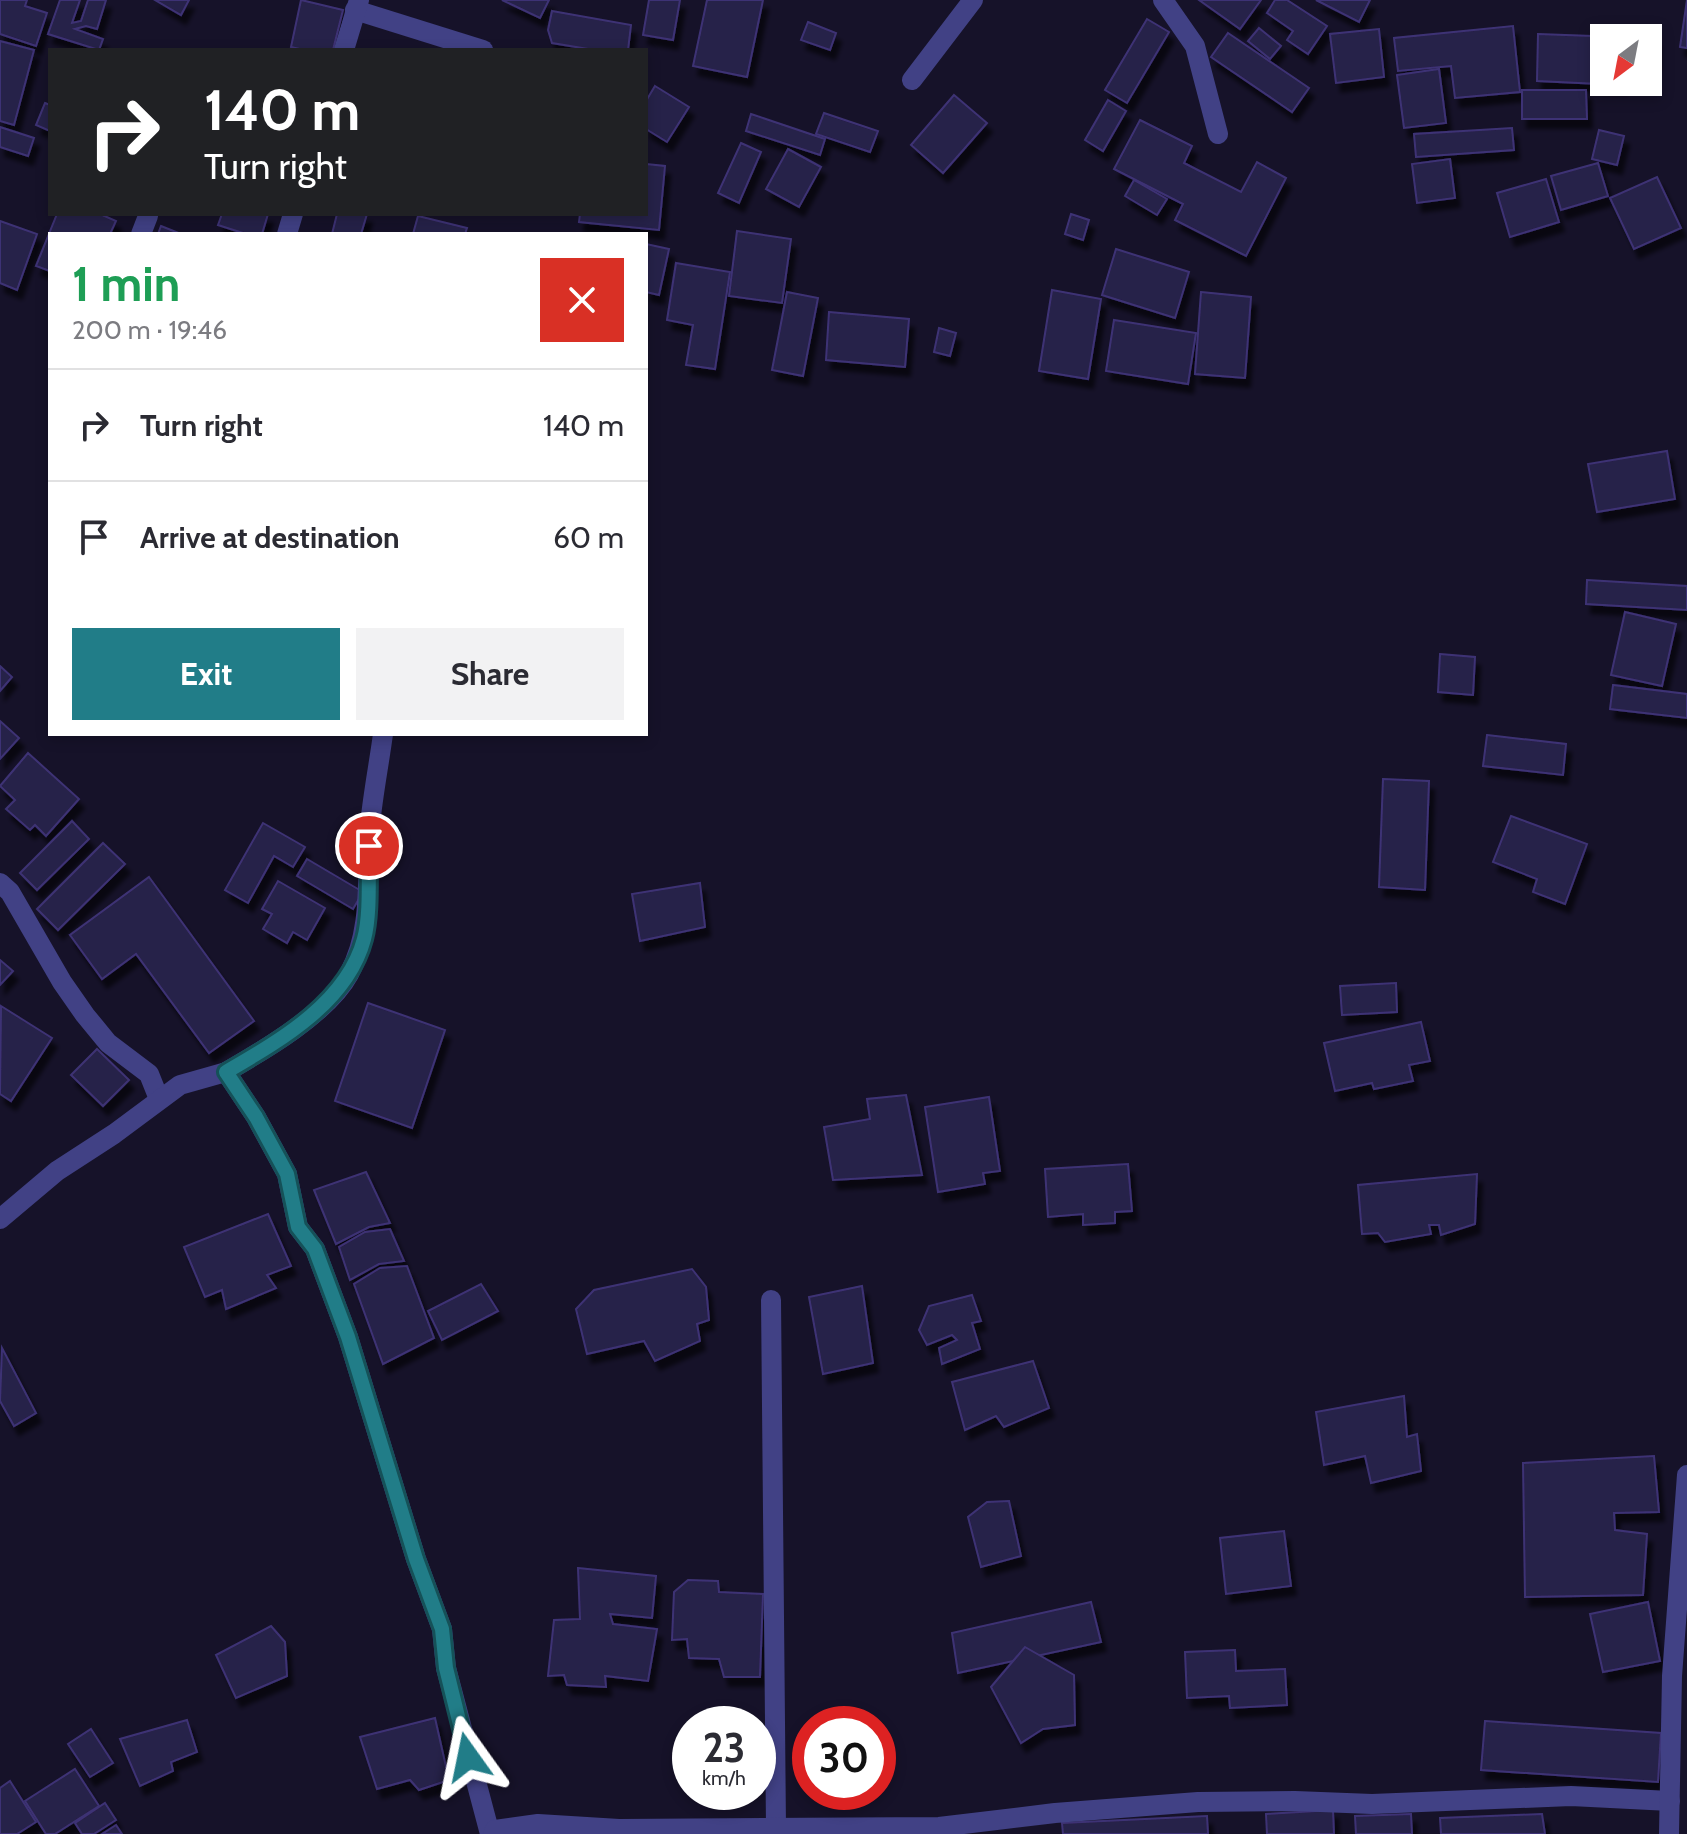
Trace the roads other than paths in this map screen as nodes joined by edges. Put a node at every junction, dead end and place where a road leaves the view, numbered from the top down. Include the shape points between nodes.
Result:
1 (973, 0) edge
2 (1163, 0) edge
3 (351, 3) edge
4 (344, 48) edge
5 (477, 48) edge
6 (912, 80) dead end
7 (1218, 134) dead end
8 (383, 736) edge
9 (0, 883) edge
10 (226, 1072) junction
11 (159, 1099) junction
12 (0, 1219) edge
13 (771, 1300) dead end
14 (1687, 1475) edge
15 (1670, 1801) junction
16 (776, 1828) junction
17 (940, 1831) edge
18 (492, 1834) edge
19 (1669, 1834) edge

1 - 6 street
2 - 7 street via 1195,46
3 - 4 street
3 - 5 street
8 - 10 street via 370,823 365,938 348,977 308,1018
9 - 11 street via 85,1015 108,1043 149,1074
10 - 11 street via 180,1085
10 - 18 street via 287,1174 298,1227 315,1249 348,1337 442,1629 446,1668
11 - 12 street
13 - 16 street
14 - 15 street via 1672,1676
15 - 17 street via 1571,1796 1372,1804 1198,1802 1055,1813
15 - 19 street
16 - 17 street
16 - 18 street via 538,1824

